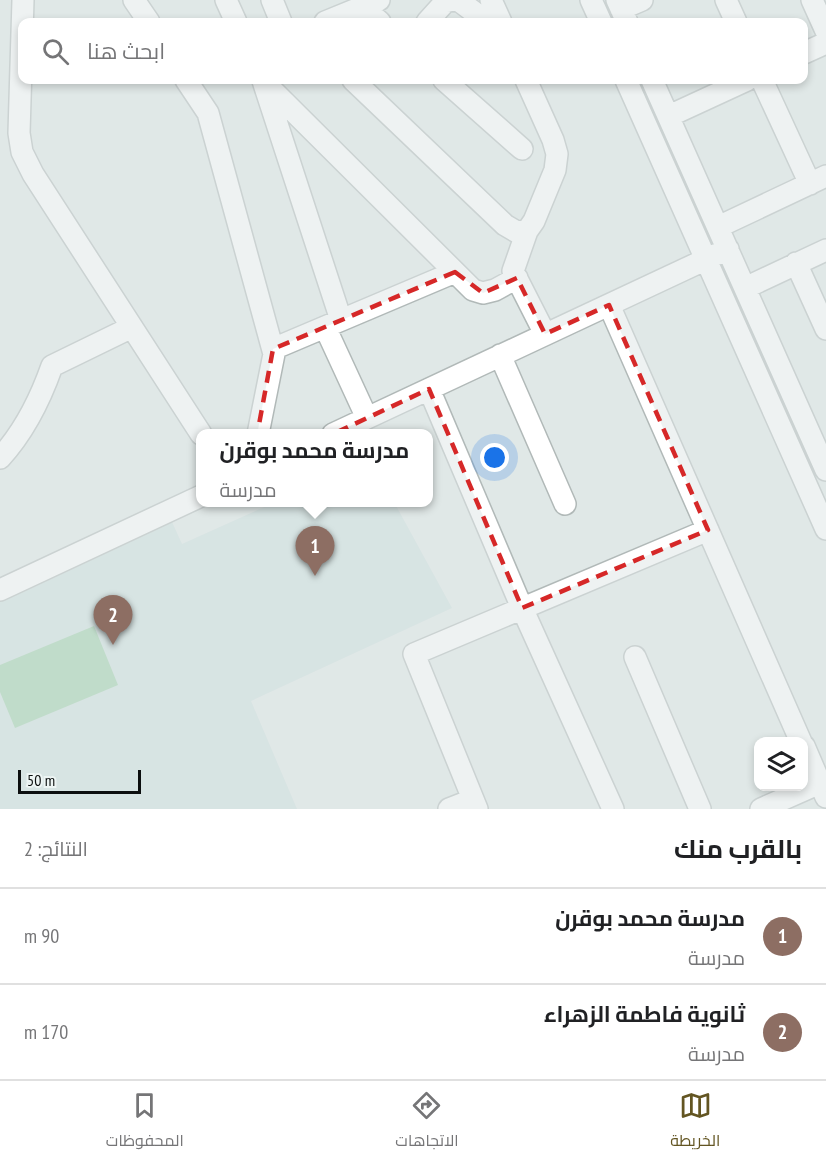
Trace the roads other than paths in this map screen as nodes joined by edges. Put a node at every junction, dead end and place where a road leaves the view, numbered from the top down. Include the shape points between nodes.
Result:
1 (23, 0) edge
2 (134, 0) edge
3 (226, 0) edge
4 (272, 0) edge
5 (591, 0) edge
6 (642, 0) edge
7 (726, 0) edge
8 (812, 0) edge
9 (360, 5) edge
10 (484, 8) edge
11 (622, 11) edge
12 (22, 18) edge
13 (146, 18) edge
14 (234, 18) edge
15 (279, 18) edge
16 (333, 18) edge
17 (375, 18) edge
18 (431, 18) edge
19 (496, 18) edge
20 (599, 18) edge
21 (734, 18) edge
22 (826, 31) edge
23 (826, 43) edge
24 (808, 51) edge
25 (20, 84) edge
26 (190, 84) edge
27 (266, 84) edge
28 (269, 84) edge
29 (357, 84) edge
30 (449, 84) edge
31 (528, 84) edge
32 (628, 84) edge
33 (654, 84) edge
34 (738, 84) edge
35 (764, 84) edge
36 (669, 116) junction
37 (522, 149) dead end
38 (818, 180) edge
39 (718, 227) junction
40 (527, 231) junction
41 (728, 249) junction
42 (826, 250) edge
43 (706, 259) junction
44 (796, 264) junction
45 (455, 272) junction
46 (517, 278) junction
47 (745, 288) junction
48 (609, 304) junction
49 (333, 324) junction
50 (132, 327) junction
51 (826, 329) edge
52 (545, 334) junction
53 (273, 349) junction
54 (500, 355) junction
55 (429, 389) junction
56 (368, 418) junction
57 (198, 429) edge
58 (259, 429) edge
59 (344, 429) edge
60 (0, 458) edge
61 (826, 470) edge
62 (196, 497) edge
63 (565, 504) dead end
64 (826, 529) edge
65 (708, 530) junction
66 (0, 590) edge
67 (522, 608) junction
68 (635, 657) dead end
69 (799, 737) edge
70 (808, 755) edge
71 (823, 790) edge
72 (474, 804) edge
73 (449, 809) edge
74 (613, 809) edge
75 (700, 809) edge
76 (761, 809) edge

1 - 12 street
2 - 13 street
3 - 14 street
4 - 15 street
5 - 20 street
6 - 11 street
7 - 21 street
8 - 22 street
9 - 16 street
9 - 17 street
10 - 18 street via 458,0 446,1
10 - 19 street
23 - 24 street
25 - 50 street via 22,152
26 - 53 street via 208,113
27 - 49 street
28 - 45 street
29 - 40 street via 505,225 517,232
30 - 37 street
31 - 40 street via 557,154 555,170
32 - 43 street
33 - 36 street
34 - 36 street
35 - 38 street
36 - 39 street
38 - 39 street
39 - 41 street
40 - 46 street via 513,271
41 - 43 street
41 - 47 street
42 - 44 street
43 - 48 street
43 - 64 street
44 - 47 street
44 - 51 street
45 - 46 street via 473,290 483,293
45 - 49 street
46 - 52 street
47 - 61 street
48 - 52 street
48 - 65 street
49 - 53 street
49 - 56 street
50 - 57 street
50 - 60 street via 52,366 26,425
52 - 54 street
53 - 58 street
54 - 55 street
54 - 63 street
55 - 56 street
55 - 67 street
56 - 59 street
62 - 66 street
65 - 67 street
65 - 69 street
67 - 72 street via 414,654
67 - 74 street
68 - 75 street
70 - 71 street
71 - 76 street
72 - 73 street

